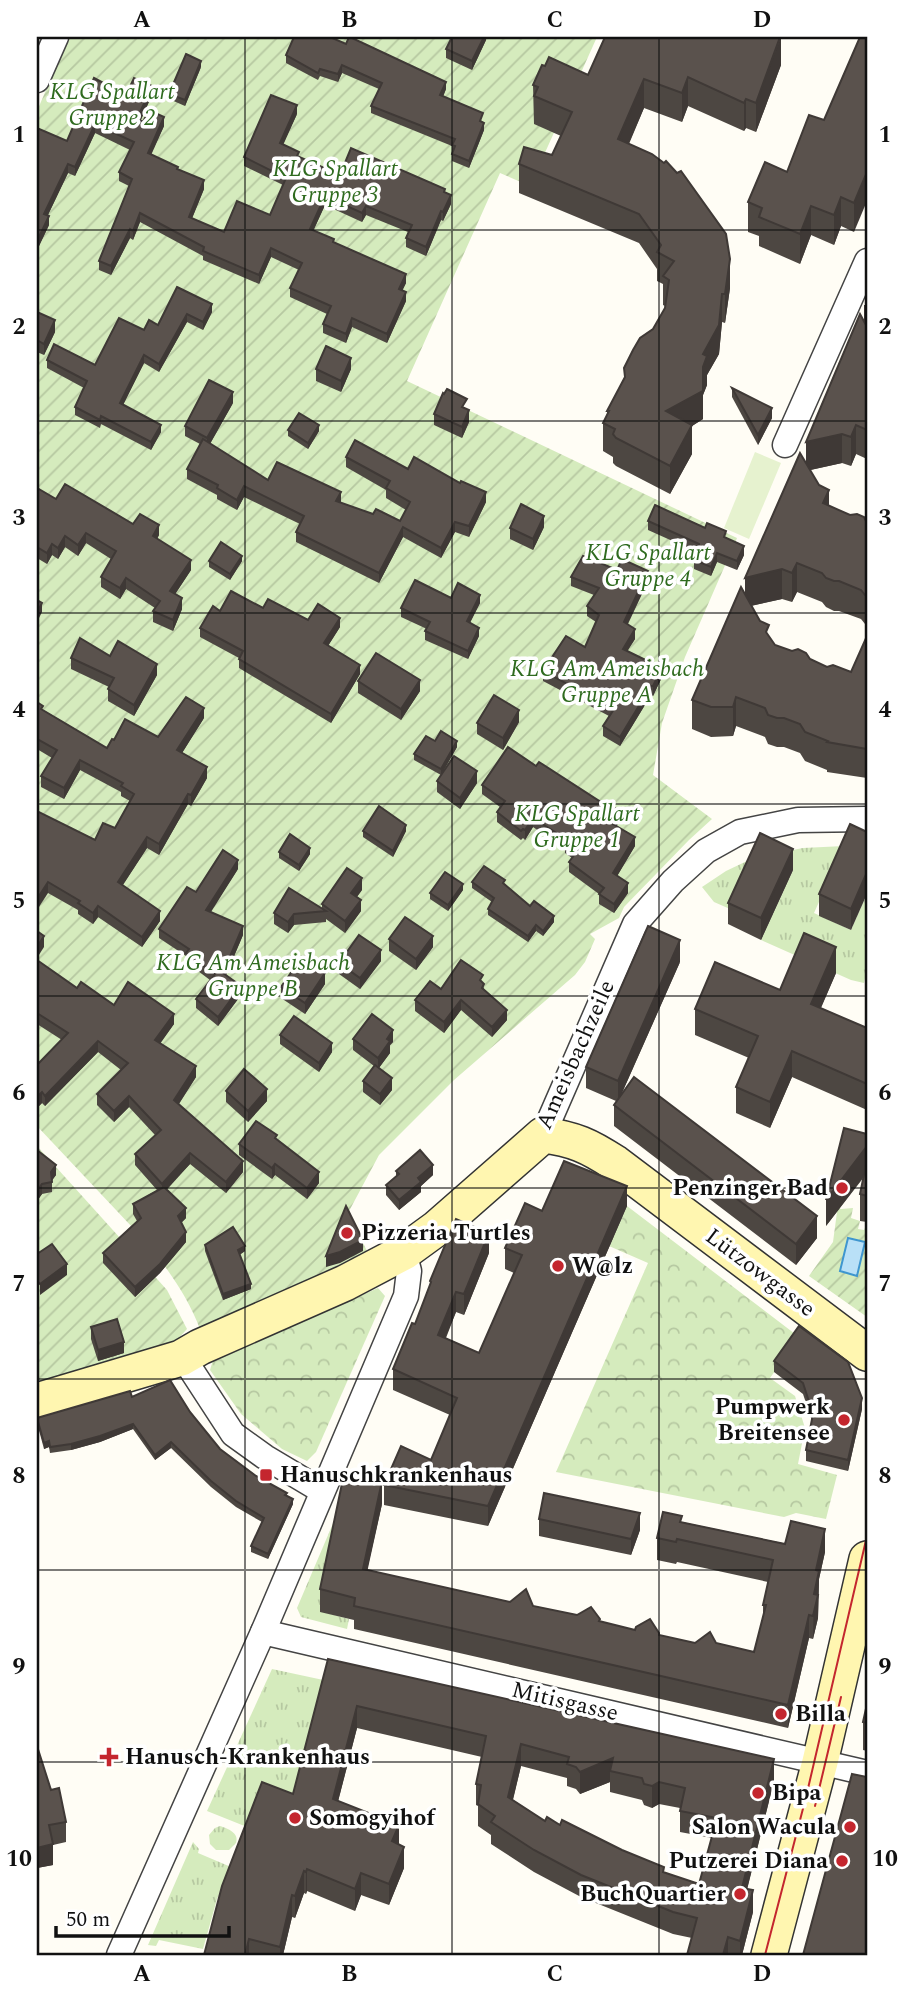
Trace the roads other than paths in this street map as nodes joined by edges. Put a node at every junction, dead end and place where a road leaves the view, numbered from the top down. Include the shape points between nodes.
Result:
1 (56, 37) edge
2 (37, 80) edge
3 (867, 261) edge
4 (785, 445) dead end
5 (867, 819) edge
6 (543, 1135) junction
7 (404, 1252) junction
8 (867, 1353) edge
9 (181, 1358) junction
10 (37, 1401) edge
11 (322, 1491) junction
12 (867, 1559) edge
13 (263, 1632) junction
14 (820, 1762) junction
15 (867, 1773) edge
16 (119, 1955) edge
17 (769, 1955) edge

1 - 2 street
3 - 4 street
5 - 6 street, Ameisbachzeile via 798,820 740,832 706,851 673,881 635,924
6 - 7 street, Ameisbachzeile
6 - 8 street, Lützowgasse via 569,1139 615,1163
7 - 9 street, Ameisbachzeile
7 - 11 street via 409,1271 406,1296
9 - 10 street, Ameisbachzeile
9 - 11 street via 233,1434
11 - 13 street
12 - 14 street
13 - 14 street, Mitisgasse
13 - 16 street
14 - 15 street, Mitisgasse
14 - 17 street

